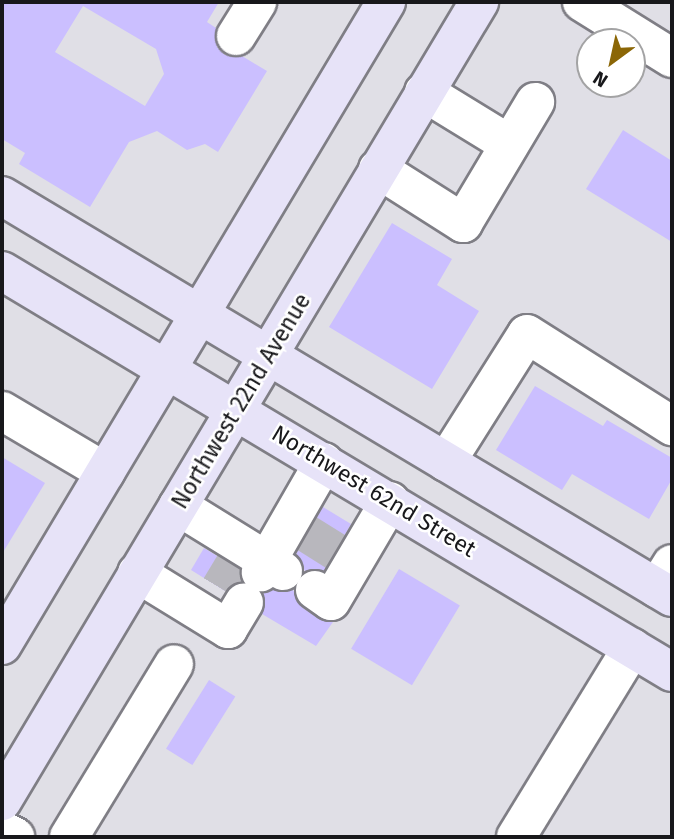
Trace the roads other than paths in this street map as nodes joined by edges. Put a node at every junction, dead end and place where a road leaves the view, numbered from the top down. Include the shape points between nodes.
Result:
1 (257, 2) edge
2 (386, 2) edge
3 (479, 2) edge
4 (582, 2) edge
5 (236, 36) dead end
6 (672, 58) edge
7 (424, 92) junction
8 (536, 102) dead end
9 (509, 144) junction
10 (378, 169) junction
11 (2, 196) edge
12 (2, 271) edge
13 (199, 314) junction
14 (269, 355) junction
15 (167, 369) junction
16 (238, 408) junction
17 (2, 411) edge
18 (672, 426) edge
19 (324, 462) junction
20 (446, 462) junction
21 (105, 472) junction
22 (390, 501) junction
23 (178, 506) junction
24 (322, 543) junction
25 (137, 573) junction
26 (240, 575) junction
27 (667, 583) edge
28 (2, 645) edge
29 (632, 648) junction
30 (174, 664) dead end
31 (672, 672) edge
32 (2, 800) edge
33 (2, 830) edge
34 (15, 837) edge
35 (69, 837) edge
36 (516, 837) edge

1 - 5 street
2 - 13 main road
3 - 7 main road, Northwest 22nd Avenue
4 - 6 street
7 - 9 street
7 - 10 main road, Northwest 22nd Avenue
8 - 9 street
9 - 10 street via 463,223
10 - 14 main road, Northwest 22nd Avenue
11 - 13 main road
12 - 15 main road, Northwest 62nd Street
13 - 14 main road
13 - 15 main road
14 - 16 main road, Northwest 22nd Avenue
14 - 20 main road
15 - 16 main road, Northwest 62nd Street
15 - 21 main road
16 - 19 main road, Northwest 62nd Street
16 - 23 main road, Northwest 22nd Avenue
17 - 21 street
18 - 20 street via 527,334
19 - 22 main road, Northwest 62nd Street
19 - 24 street
20 - 27 main road
21 - 28 main road
22 - 24 street
22 - 29 main road, Northwest 62nd Street
23 - 25 main road, Northwest 22nd Avenue
23 - 26 street
24 - 26 street
24 - 26 street via 331,601
25 - 26 street
25 - 32 main road, Northwest 22nd Avenue
29 - 31 main road, Northwest 62nd Street
29 - 36 street
30 - 35 street
33 - 34 street

